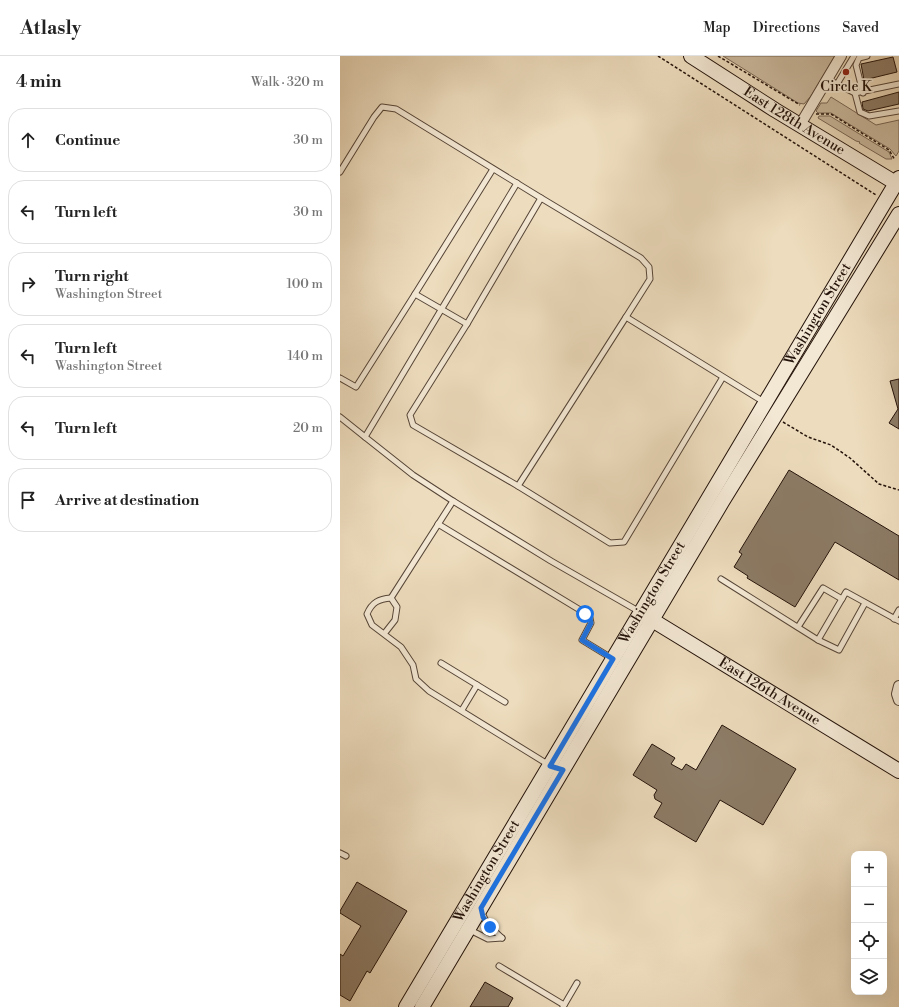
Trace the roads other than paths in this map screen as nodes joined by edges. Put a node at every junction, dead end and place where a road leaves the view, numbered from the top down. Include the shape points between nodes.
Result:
1 (691, 56) edge
2 (841, 56) edge
3 (854, 56) edge
4 (867, 56) edge
5 (827, 79) junction
6 (837, 84) junction
7 (899, 84) edge
8 (855, 93) junction
9 (863, 93) junction
10 (899, 110) edge
11 (800, 125) junction
12 (493, 169) junction
13 (340, 172) edge
14 (898, 182) edge
15 (516, 183) junction
16 (541, 198) junction
17 (899, 214) edge
18 (416, 294) junction
19 (441, 308) junction
20 (626, 317) junction
21 (467, 324) junction
22 (723, 377) junction
23 (340, 378) edge
24 (765, 403) junction
25 (340, 417) edge
26 (365, 437) junction
27 (518, 486) junction
28 (453, 500) junction
29 (438, 524) junction
30 (721, 579) dead end
31 (391, 598) junction
32 (842, 599) junction
33 (865, 603) junction
34 (899, 610) edge
35 (640, 612) junction
36 (652, 619) junction
37 (896, 620) edge
38 (798, 627) junction
39 (384, 634) junction
40 (818, 640) junction
41 (613, 659) junction
42 (441, 663) dead end
43 (477, 685) junction
44 (899, 686) edge
45 (899, 700) edge
46 (505, 702) dead end
47 (462, 710) junction
48 (556, 768) junction
49 (899, 771) edge
50 (340, 853) edge
51 (346, 856) dead end
52 (481, 908) junction
53 (462, 926) junction
54 (499, 966) dead end
55 (578, 983) dead end
56 (564, 1006) edge
57 (406, 1007) edge
58 (422, 1007) edge

1 - 11 main road, East 128th Avenue
2 - 5 street
3 - 6 lane
4 - 9 lane via 859,58 856,65
5 - 6 lane
5 - 11 street
6 - 8 lane
7 - 9 lane
8 - 9 lane
8 - 10 lane via 860,112 869,116
11 - 14 main road, East 128th Avenue
12 - 13 lane via 396,110 382,107
12 - 15 lane
12 - 18 lane
14 - 24 main road, Washington Street
15 - 16 lane
15 - 19 lane
16 - 20 lane via 641,258 649,267 650,278
16 - 21 lane
17 - 36 main road, Washington Street
18 - 19 lane
18 - 23 lane via 356,387
19 - 21 lane
19 - 26 lane
20 - 22 lane
20 - 27 lane
21 - 27 lane via 410,414 413,425
22 - 24 lane
22 - 27 lane via 624,542 610,543
24 - 35 main road, Washington Street
25 - 26 lane
26 - 28 lane via 413,475
28 - 29 lane
28 - 35 lane
29 - 31 lane
29 - 41 lane via 585,614 591,623 582,640
30 - 38 lane
31 - 39 lane via 398,606 394,620
31 - 39 lane via 380,598 370,606 367,614 372,625
32 - 33 lane via 846,592
32 - 38 lane via 824,588
32 - 40 lane
33 - 37 lane
33 - 40 lane via 839,650
34 - 37 lane
35 - 36 main road, East 126th Avenue
35 - 41 main road, Washington Street
36 - 48 main road, Washington Street
36 - 49 main road, East 126th Avenue
38 - 40 lane
39 - 47 lane via 401,647 413,665 416,679 429,691
41 - 48 main road, Washington Street
42 - 43 lane
43 - 46 lane
43 - 47 lane
44 - 45 street
47 - 48 lane
48 - 52 main road, Washington Street
48 - 53 main road, Washington Street
50 - 51 lane
52 - 53 main road, Washington Street
52 - 53 lane via 488,925 502,938 488,939
53 - 57 main road, Washington Street
53 - 58 main road, Washington Street
54 - 56 lane
55 - 56 lane

